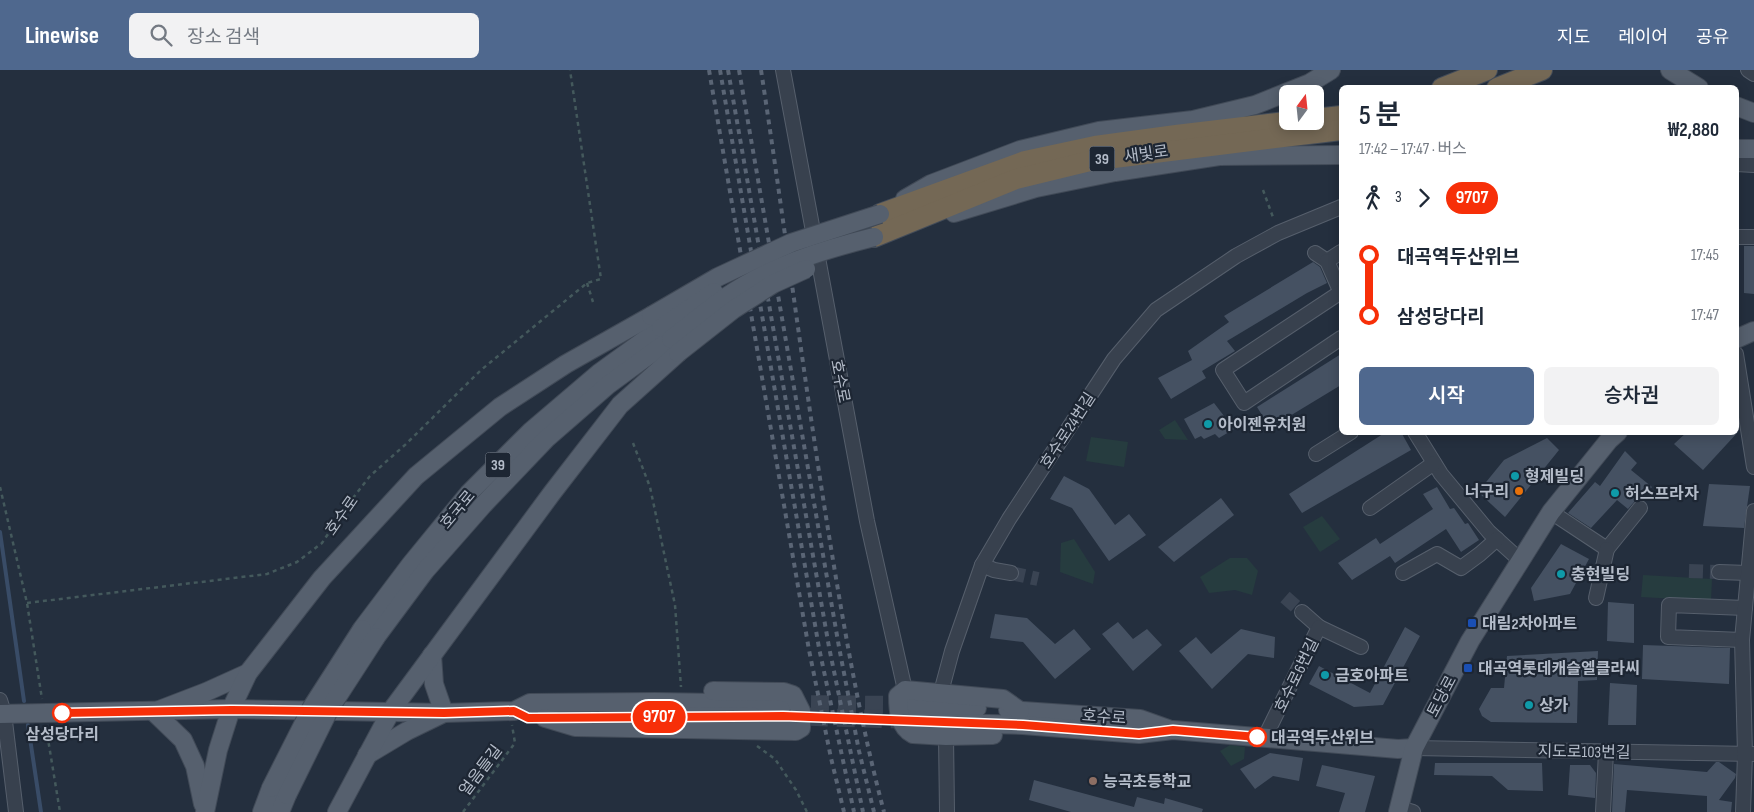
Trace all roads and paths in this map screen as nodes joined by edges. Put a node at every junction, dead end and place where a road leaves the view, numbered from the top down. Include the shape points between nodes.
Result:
1 (570, 70) edge
2 (784, 70) edge
3 (1331, 70) edge
4 (1487, 70) edge
5 (1542, 70) edge
6 (1670, 70) edge
7 (1748, 70) edge
8 (1754, 74) edge
9 (1450, 85) edge
10 (1504, 85) edge
11 (1694, 85) edge
12 (1739, 107) edge
13 (1754, 113) edge
14 (1339, 116) edge
15 (1324, 118) edge
16 (1279, 123) edge
17 (1339, 130) edge
18 (1739, 149) edge
19 (1754, 149) edge
20 (1339, 155) edge
21 (1739, 164) edge
22 (1754, 165) edge
23 (1263, 190) dead end
24 (1339, 208) edge
25 (880, 214) junction
26 (1278, 234) junction
27 (874, 237) junction
28 (1739, 237) edge
29 (1754, 237) edge
30 (1339, 252) edge
31 (587, 283) junction
32 (1339, 289) edge
33 (1339, 294) edge
34 (593, 302) dead end
35 (1754, 331) edge
36 (665, 334) junction
37 (1739, 338) edge
38 (1339, 339) edge
39 (1739, 373) edge
40 (1346, 435) edge
41 (1417, 435) edge
42 (1610, 435) edge
43 (633, 443) dead end
44 (1316, 454) dead end
45 (1434, 463) junction
46 (1754, 467) edge
47 (0, 487) edge
48 (1370, 508) dead end
49 (1640, 508) dead end
50 (1754, 511) edge
51 (1551, 512) junction
52 (1496, 539) junction
53 (1607, 549) junction
54 (1521, 561) junction
55 (982, 565) junction
56 (1718, 572) tunnel mouth
57 (1011, 573) tunnel mouth
58 (1403, 573) dead end
59 (1748, 573) junction
60 (1596, 598) dead end
61 (1745, 608) junction
62 (1302, 612) tunnel mouth
63 (1319, 627) junction
64 (1742, 640) junction
65 (1361, 647) dead end
66 (432, 655) junction
67 (248, 673) junction
68 (681, 691) junction
69 (941, 692) junction
70 (910, 705) junction
71 (1, 709) edge
72 (231, 710) junction
73 (548, 710) junction
74 (783, 710) tunnel mouth
75 (391, 711) junction
76 (512, 711) junction
77 (154, 712) junction
78 (444, 713) junction
79 (1022, 718) junction
80 (733, 730) junction
81 (946, 736) junction
82 (1266, 737) junction
83 (1414, 748) junction
84 (1606, 752) junction
85 (1750, 754) edge
86 (367, 755) junction
87 (279, 792) junction
88 (1403, 811) edge
89 (16, 812) edge
90 (205, 812) edge
91 (262, 812) edge
92 (280, 812) edge
93 (337, 812) edge
94 (463, 812) edge
95 (807, 812) edge
96 (947, 812) edge
97 (1603, 812) edge
98 (1743, 812) edge

1 - 31 path, 호수로 via 601,278
2 - 70 street, 호수로 via 867,521
3 - 25 main road via 1310,83 1255,105 1193,120 1099,130 1020,150 931,184
4 - 9 highway
5 - 10 highway
6 - 11 main road
7 - 8 street
12 - 13 main road
14 - 15 highway
16 - 25 highway, 새빛로 / 39 via 1095,146 1025,161
17 - 27 highway, 새빛로 / 39 via 1090,161 1016,179
18 - 19 main road
20 - 27 main road via 1219,156 1114,172 1036,188
21 - 22 street
23 - 26 path
24 - 26 street, 호수로24번길
25 - 36 main road, 39, bridge via 720,288
26 - 55 street, 호수로24번길 via 1236,256 1156,310 1114,359
27 - 36 main road, 39, bridge via 774,269
28 - 29 street
30 - 32 street via 1321,257
31 - 34 path
31 - 47 path, 호수로 via 481,370 370,476 322,543 297,562 267,574 27,603
33 - 38 street via 1223,370 1244,403
35 - 37 main road
36 - 66 main road via 620,405
36 - 67 main road via 566,364 500,407 416,476 322,578
36 - 87 main road, 호국로 / 39, bridge via 599,373 469,493 411,564 369,633 312,707
39 - 46 street
40 - 44 street
41 - 45 street
42 - 51 main road, 토당로
43 - 68 path via 650,487 675,605
45 - 48 street
45 - 52 street
49 - 53 street
50 - 59 street
51 - 53 street
51 - 54 main road, 토당로
52 - 54 street
52 - 58 street via 1461,568 1437,554
53 - 60 street
54 - 83 main road, 토당로 via 1470,641
55 - 57 street
55 - 69 street, 호수로24번길
56 - 59 street
59 - 61 street
61 - 64 street
61 - 64 street via 1669,605 1668,637
62 - 63 street
63 - 65 street, 호수로6번길
63 - 82 street, 호수로6번길
64 - 85 street
66 - 75 main road
66 - 78 main road via 434,684
67 - 72 main road
67 - 77 main road
68 - 73 main road via 600,691
68 - 80 main road via 794,694 801,711 802,728 796,731
69 - 70 main road
69 - 79 main road via 1003,699
70 - 79 main road, 호수로 via 948,706
70 - 81 main road via 898,696 900,716 909,732
71 - 77 main road
71 - 89 street
72 - 75 main road
72 - 77 main road
72 - 90 main road via 218,750
73 - 74 main road
73 - 76 main road via 528,718
73 - 80 main road via 574,727
75 - 78 main road
75 - 86 main road
76 - 78 main road
76 - 94 path, 얼음들길 via 515,743
77 - 90 main road via 183,740 195,766
78 - 86 main road
79 - 81 main road via 999,735
79 - 82 main road, 호수로 via 1139,734 1173,730
80 - 95 path via 775,759
81 - 96 street
82 - 83 main road, 호수로
83 - 84 street, 지도로103번길
83 - 88 main road, 토당로
84 - 85 street, 지도로103번길
84 - 97 street
85 - 98 street
86 - 93 main road
87 - 91 main road, 39
87 - 92 main road, 39

